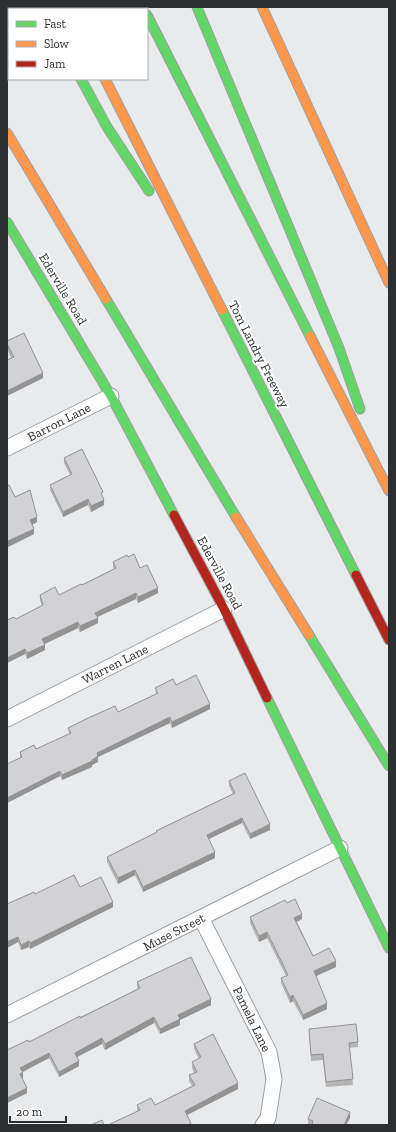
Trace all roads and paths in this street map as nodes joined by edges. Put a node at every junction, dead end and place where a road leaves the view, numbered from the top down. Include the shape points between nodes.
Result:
1 (197, 7) edge
2 (262, 7) edge
3 (148, 17) edge
4 (82, 80) edge
5 (106, 80) edge
6 (7, 133) edge
7 (7, 222) edge
8 (389, 283) edge
9 (210, 284) junction
10 (111, 396) junction
11 (7, 448) edge
12 (389, 490) edge
13 (224, 609) junction
14 (389, 640) edge
15 (7, 719) edge
16 (389, 766) edge
17 (340, 848) junction
18 (201, 918) junction
19 (389, 948) edge
20 (7, 1015) edge
21 (263, 1125) edge

1 - 12 main road via 339,348
2 - 8 main road
3 - 12 main road
4 - 9 main road via 107,127
5 - 9 main road, Tom Landry Freeway
6 - 16 main road via 226,501
7 - 10 main road, Ederville Road
9 - 14 main road, Tom Landry Freeway
10 - 11 street, Barron Lane
10 - 13 main road, Ederville Road
13 - 15 street, Warren Lane
13 - 17 main road, Ederville Road
17 - 18 street, Muse Street
17 - 19 main road, Ederville Road
18 - 20 street, Muse Street
18 - 21 street, Pamela Lane via 270,1052 274,1079 268,1118

